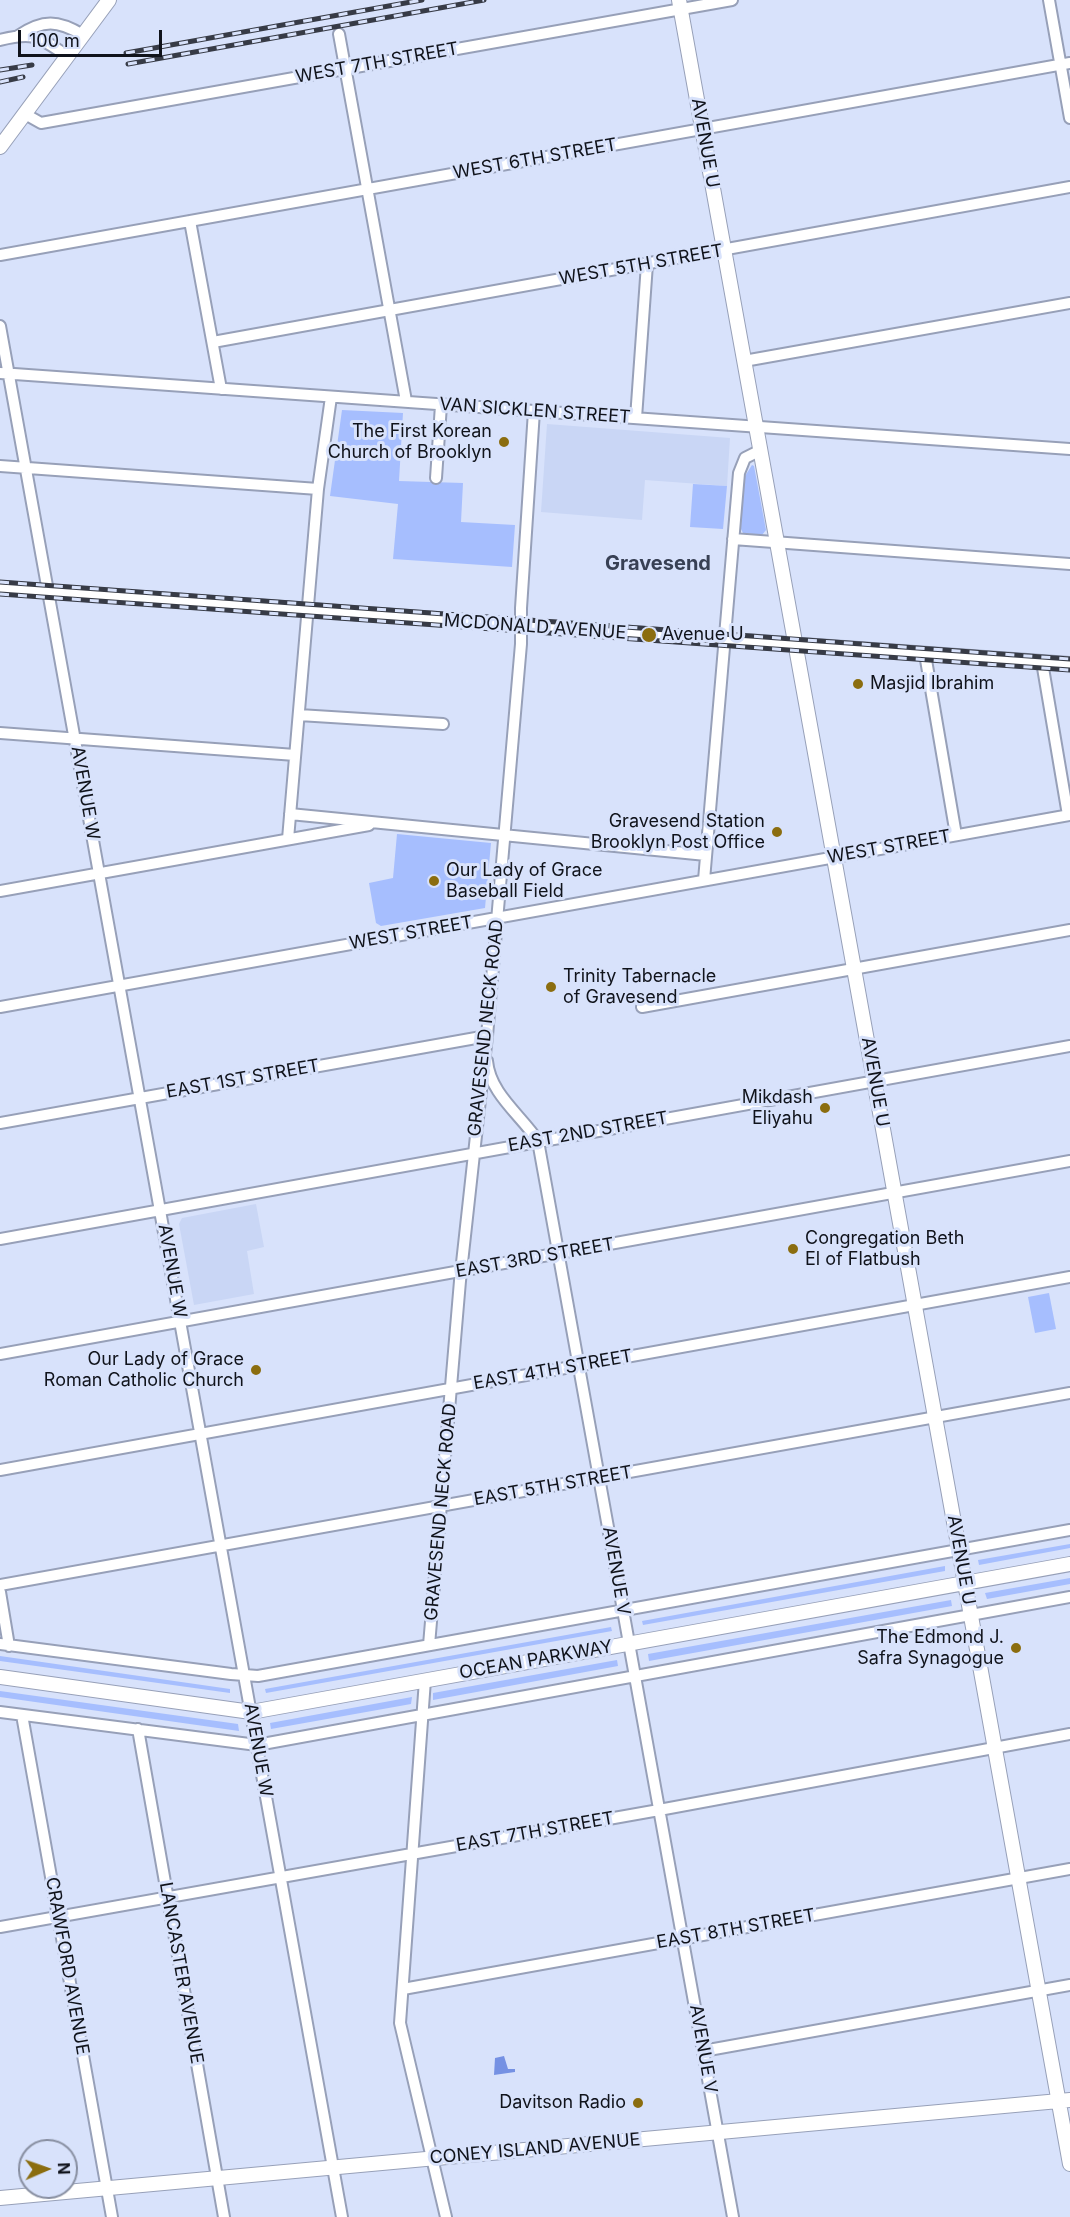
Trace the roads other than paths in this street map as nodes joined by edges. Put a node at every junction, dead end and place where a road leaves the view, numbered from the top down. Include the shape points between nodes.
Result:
1 (109, 0) edge
2 (732, 0) edge
3 (1049, 0) edge
4 (680, 5) edge
5 (339, 34) dead end
6 (83, 35) junction
7 (18, 36) junction
8 (0, 40) edge
9 (68, 56) junction
10 (1065, 64) edge
11 (346, 69) junction
12 (25, 114) junction
13 (1070, 118) edge
14 (702, 129) junction
15 (0, 147) edge
16 (1070, 187) edge
17 (368, 189) junction
18 (190, 221) junction
19 (724, 249) junction
20 (0, 255) edge
21 (647, 264) junction
22 (1070, 303) edge
23 (389, 310) junction
24 (0, 326) edge
25 (213, 342) junction
26 (744, 361) junction
27 (4, 373) edge
28 (221, 389) junction
29 (331, 397) junction
30 (406, 401) junction
31 (441, 405) junction
32 (534, 411) junction
33 (636, 418) junction
34 (756, 427) junction
35 (761, 450) junction
36 (1070, 450) edge
37 (0, 466) edge
38 (26, 468) junction
39 (436, 478) dead end
40 (318, 489) junction
41 (733, 539) junction
42 (777, 543) junction
43 (1070, 564) edge
44 (0, 588) edge
45 (49, 591) junction
46 (307, 610) junction
47 (521, 626) junction
48 (723, 639) junction
49 (796, 644) junction
50 (926, 654) junction
51 (1042, 662) junction
52 (1070, 664) edge
53 (298, 715) junction
54 (443, 724) dead end
55 (0, 733) edge
56 (75, 738) junction
57 (296, 755) junction
58 (290, 814) junction
59 (1069, 815) edge
60 (383, 822) junction
61 (504, 834) junction
62 (956, 835) junction
63 (288, 840) junction
64 (706, 855) junction
65 (834, 857) junction
66 (100, 873) junction
67 (704, 880) junction
68 (0, 891) edge
69 (497, 917) junction
70 (1070, 930) edge
71 (854, 969) junction
72 (120, 986) junction
73 (0, 1007) edge
74 (642, 1007) dead end
75 (486, 1041) junction
76 (1070, 1046) edge
77 (874, 1081) junction
78 (140, 1097) junction
79 (0, 1123) edge
80 (538, 1141) junction
81 (474, 1153) junction
82 (1070, 1161) edge
83 (895, 1193) junction
84 (161, 1209) junction
85 (0, 1239) edge
86 (559, 1254) junction
87 (461, 1272) junction
88 (1070, 1277) edge
89 (915, 1305) junction
90 (181, 1322) junction
91 (0, 1354) edge
92 (579, 1365) junction
93 (451, 1388) junction
94 (1070, 1393) edge
95 (935, 1417) junction
96 (201, 1433) junction
97 (0, 1470) edge
98 (599, 1477) junction
99 (441, 1506) junction
100 (1070, 1530) edge
101 (221, 1545) junction
102 (959, 1549) junction
103 (1070, 1564) edge
104 (965, 1583) junction
105 (0, 1585) edge
106 (0, 1592) edge
107 (1070, 1597) edge
108 (623, 1610) junction
109 (971, 1615) junction
110 (629, 1643) junction
111 (4, 1645) edge
112 (429, 1645) junction
113 (244, 1676) junction
114 (0, 1677) edge
115 (635, 1677) junction
116 (425, 1680) junction
117 (0, 1712) edge
118 (251, 1712) junction
119 (22, 1715) junction
120 (422, 1715) junction
121 (138, 1729) junction
122 (1070, 1734) edge
123 (257, 1745) junction
124 (995, 1748) junction
125 (659, 1810) junction
126 (413, 1854) junction
127 (1070, 1869) edge
128 (280, 1876) junction
129 (1018, 1878) junction
130 (167, 1897) junction
131 (58, 1916) junction
132 (0, 1927) edge
133 (682, 1938) junction
134 (1070, 1985) edge
135 (403, 1989) junction
136 (1039, 1990) junction
137 (703, 2051) junction
138 (1064, 2101) edge
139 (717, 2132) junction
140 (432, 2159) junction
141 (1070, 2164) edge
142 (333, 2168) junction
143 (217, 2178) junction
144 (107, 2188) junction
145 (0, 2198) edge
146 (112, 2217) edge
147 (224, 2217) edge
148 (342, 2217) edge
149 (446, 2217) edge
150 (733, 2217) edge

1 - 6 main road
2 - 4 street, WEST 7TH STREET
3 - 10 street
4 - 11 street, WEST 7TH STREET
4 - 14 main road, AVENUE U
5 - 11 street
6 - 7 street via 52,23 30,28
6 - 9 main road
7 - 8 street
7 - 9 street via 39,37
9 - 12 main road
10 - 13 street
10 - 14 street, WEST 6TH STREET
11 - 12 street, WEST 7TH STREET via 41,123
11 - 17 street
12 - 15 main road
14 - 17 street, WEST 6TH STREET
14 - 19 main road, AVENUE U
16 - 19 street, WEST 5TH STREET
17 - 18 street, WEST 6TH STREET
17 - 23 street
18 - 20 street, WEST 6TH STREET
18 - 25 street
19 - 21 street, WEST 5TH STREET
19 - 26 main road, AVENUE U
21 - 23 street, WEST 5TH STREET
21 - 33 street
22 - 26 street
23 - 25 street, WEST 5TH STREET
23 - 30 street
24 - 27 street, AVENUE W
25 - 28 street
26 - 34 main road, AVENUE U
27 - 28 street, VAN SICKLEN STREET
27 - 38 street, AVENUE W
28 - 29 street, VAN SICKLEN STREET
29 - 30 street, VAN SICKLEN STREET
29 - 40 street
30 - 31 street, VAN SICKLEN STREET
31 - 32 street, VAN SICKLEN STREET
31 - 39 street
32 - 33 street, VAN SICKLEN STREET
32 - 47 street, GRAVESEND NECK ROAD
33 - 34 street, VAN SICKLEN STREET
34 - 35 main road, AVENUE U
34 - 36 street, VAN SICKLEN STREET
35 - 41 street via 745,458 739,473
35 - 42 main road, AVENUE U
37 - 38 street
38 - 40 street
38 - 45 street, AVENUE W
40 - 46 street
41 - 42 street
41 - 48 street
42 - 43 street
42 - 49 main road, AVENUE U
44 - 45 main road, MCDONALD AVENUE
45 - 46 main road, MCDONALD AVENUE
45 - 56 street, AVENUE W
46 - 47 main road, MCDONALD AVENUE
46 - 53 street
47 - 48 main road, MCDONALD AVENUE
47 - 61 street, GRAVESEND NECK ROAD
48 - 49 main road, MCDONALD AVENUE
48 - 64 street
49 - 50 main road, MCDONALD AVENUE
49 - 65 main road, AVENUE U
50 - 51 main road, MCDONALD AVENUE
50 - 62 street
51 - 52 main road, MCDONALD AVENUE
51 - 59 street
53 - 54 street
53 - 57 street
55 - 56 street
56 - 57 street
56 - 66 street, AVENUE W
57 - 58 street
58 - 60 street
58 - 63 street
59 - 62 street, WEST STREET
60 - 61 street
60 - 63 street
61 - 64 street
61 - 69 street, GRAVESEND NECK ROAD
62 - 65 street, WEST STREET
63 - 66 street
64 - 67 street
65 - 67 street, WEST STREET
65 - 71 main road, AVENUE U
66 - 68 street
66 - 72 street, AVENUE W
67 - 69 street, WEST STREET
69 - 72 street, WEST STREET
69 - 75 street, GRAVESEND NECK ROAD
70 - 71 street
71 - 74 street
71 - 77 main road, AVENUE U
72 - 73 street, WEST STREET
72 - 78 street, AVENUE W
75 - 78 street, EAST 1ST STREET
75 - 80 street, AVENUE V via 492,1083
75 - 81 street, GRAVESEND NECK ROAD
76 - 77 street, EAST 2ND STREET
77 - 80 street, EAST 2ND STREET
77 - 83 main road, AVENUE U
78 - 79 street, EAST 1ST STREET
78 - 84 street, AVENUE W
80 - 81 street, EAST 2ND STREET
80 - 86 street, AVENUE V
81 - 84 street, EAST 2ND STREET
81 - 87 street, GRAVESEND NECK ROAD
82 - 83 street, EAST 3RD STREET
83 - 86 street, EAST 3RD STREET
83 - 89 main road, AVENUE U
84 - 85 street, EAST 2ND STREET
84 - 90 street, AVENUE W
86 - 87 street, EAST 3RD STREET
86 - 92 street, AVENUE V
87 - 90 street, EAST 3RD STREET
87 - 93 street, GRAVESEND NECK ROAD
88 - 89 street, EAST 4TH STREET
89 - 92 street, EAST 4TH STREET
89 - 95 main road, AVENUE U
90 - 91 street, EAST 3RD STREET
90 - 96 street, AVENUE W
92 - 93 street, EAST 4TH STREET
92 - 98 street, AVENUE V
93 - 96 street, EAST 4TH STREET
93 - 99 street, GRAVESEND NECK ROAD
94 - 95 street, EAST 5TH STREET
95 - 98 street, EAST 5TH STREET
95 - 102 main road, AVENUE U
96 - 97 street, EAST 4TH STREET
96 - 101 street, AVENUE W
98 - 99 street, EAST 5TH STREET
98 - 108 street, AVENUE V
99 - 101 street, EAST 5TH STREET
99 - 112 street, GRAVESEND NECK ROAD
100 - 102 street, OCEAN PARKWAY
101 - 105 street, EAST 5TH STREET
101 - 113 street, AVENUE W
102 - 104 main road, AVENUE U
102 - 108 street, OCEAN PARKWAY
103 - 104 main road, OCEAN PARKWAY
104 - 109 main road, AVENUE U
104 - 110 main road, OCEAN PARKWAY
106 - 111 street
107 - 109 street, OCEAN PARKWAY
108 - 110 street, AVENUE V
108 - 112 street, OCEAN PARKWAY
109 - 115 street, OCEAN PARKWAY
109 - 124 main road, AVENUE U
110 - 115 street, AVENUE V
110 - 116 main road, OCEAN PARKWAY
111 - 113 street, OCEAN PARKWAY
112 - 113 street, OCEAN PARKWAY
113 - 118 street, AVENUE W
114 - 118 main road, OCEAN PARKWAY
115 - 120 street, OCEAN PARKWAY
115 - 125 street, AVENUE V
116 - 118 main road, OCEAN PARKWAY
116 - 120 street
117 - 119 street, OCEAN PARKWAY
118 - 123 street, AVENUE W
119 - 121 street, OCEAN PARKWAY
119 - 131 street, CRAWFORD AVENUE
120 - 123 street, OCEAN PARKWAY
120 - 126 street
121 - 123 street, OCEAN PARKWAY
121 - 130 street, LANCASTER AVENUE
122 - 124 street, EAST 7TH STREET
123 - 128 street, AVENUE W
124 - 125 street, EAST 7TH STREET
124 - 129 main road, AVENUE U
125 - 126 street, EAST 7TH STREET
125 - 133 street, AVENUE V
126 - 128 street, EAST 7TH STREET
126 - 135 street
127 - 129 street, EAST 8TH STREET
128 - 130 street, EAST 7TH STREET
128 - 142 street, AVENUE W
129 - 133 street, EAST 8TH STREET
129 - 136 main road, AVENUE U
130 - 131 street, EAST 7TH STREET
130 - 143 street, LANCASTER AVENUE
131 - 132 street, EAST 7TH STREET
131 - 144 street, CRAWFORD AVENUE
133 - 135 street, EAST 8TH STREET
133 - 137 street, AVENUE V
134 - 136 street
135 - 140 street via 400,2023
136 - 137 street
136 - 138 main road, AVENUE U
137 - 139 street, AVENUE V
138 - 139 main road, CONEY ISLAND AVENUE
138 - 141 main road, AVENUE U
139 - 140 main road, CONEY ISLAND AVENUE
139 - 150 street, AVENUE V
140 - 142 main road, CONEY ISLAND AVENUE
140 - 149 street
142 - 143 main road, CONEY ISLAND AVENUE
142 - 148 street, AVENUE W
143 - 144 main road, CONEY ISLAND AVENUE
143 - 147 street, LANCASTER AVENUE
144 - 145 main road, CONEY ISLAND AVENUE
144 - 146 street, CRAWFORD AVENUE

